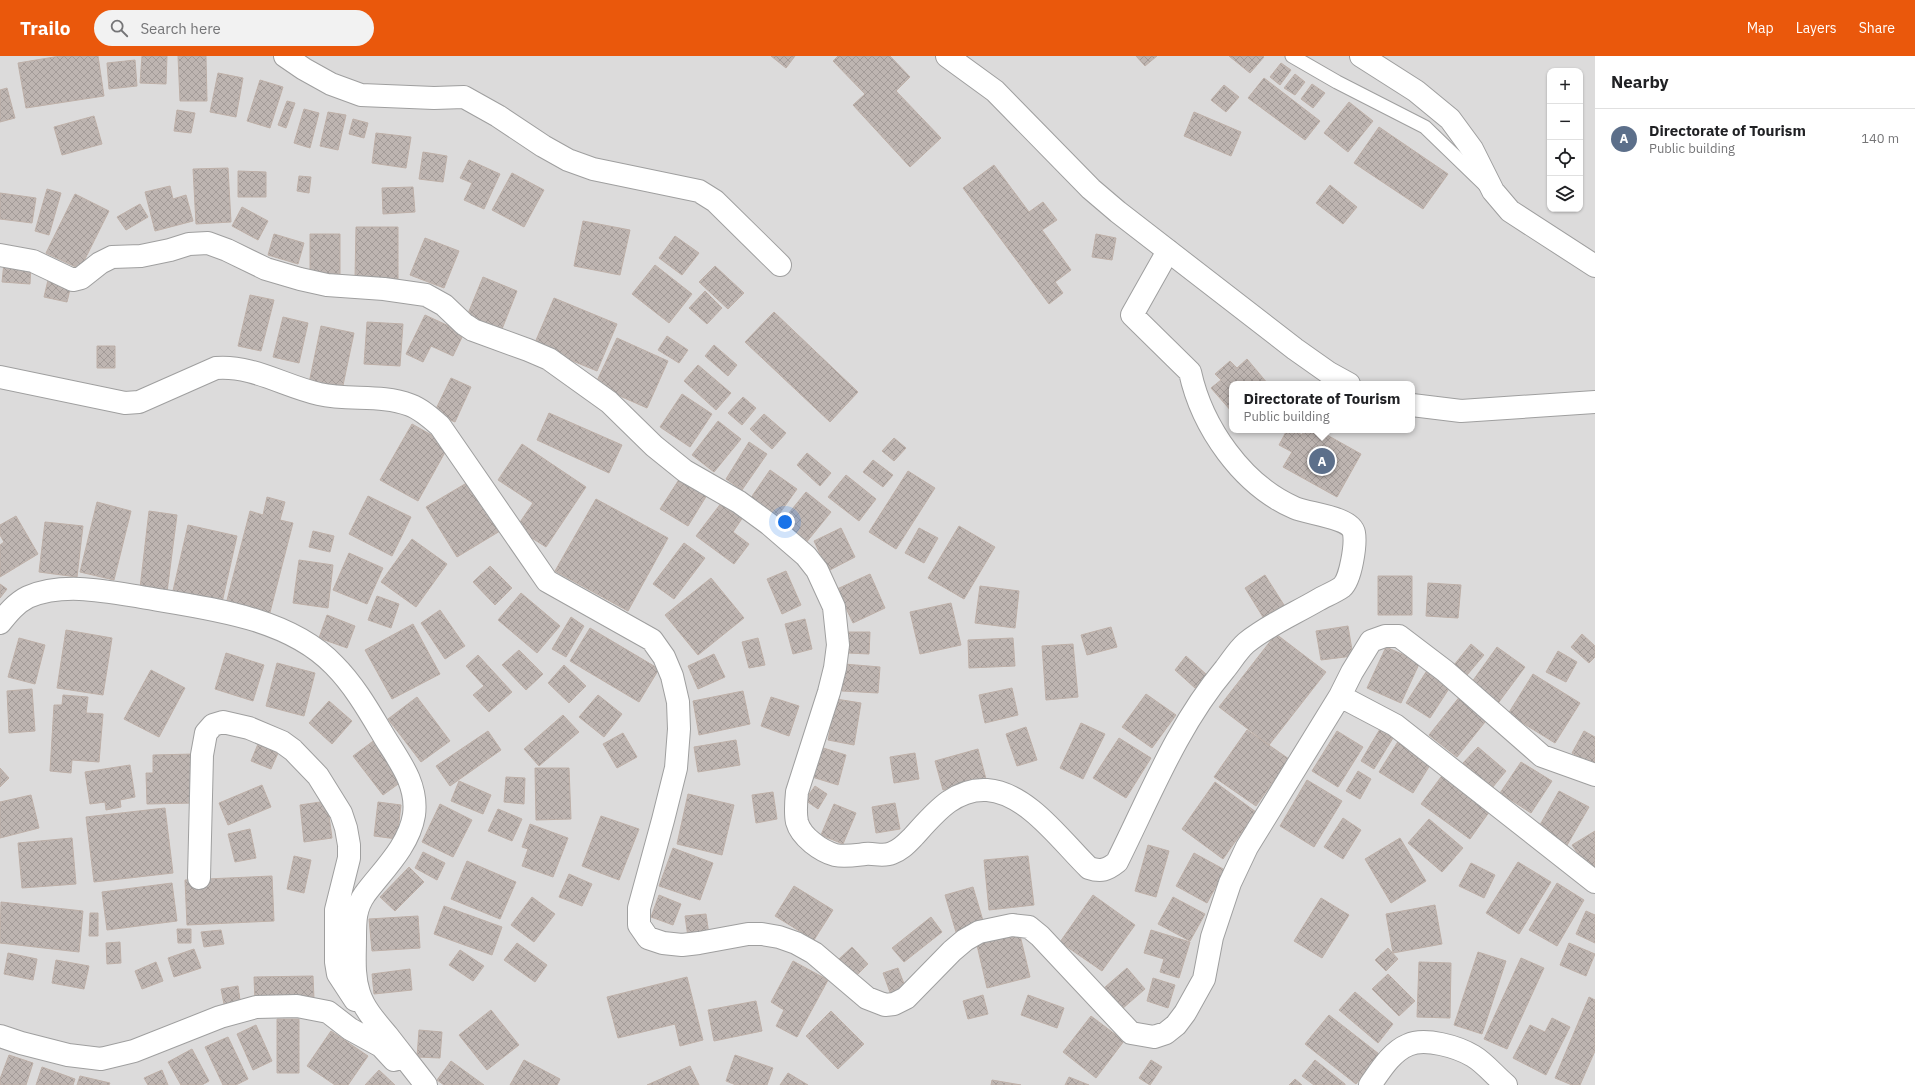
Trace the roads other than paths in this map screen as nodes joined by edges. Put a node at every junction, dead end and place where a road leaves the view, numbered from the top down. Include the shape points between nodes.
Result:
1 (285, 56) edge
2 (947, 56) edge
3 (1292, 56) edge
4 (1361, 56) edge
5 (1493, 191) junction
6 (1168, 251) junction
7 (0, 255) edge
8 (780, 265) dead end
9 (1595, 266) edge
10 (0, 377) edge
11 (1344, 381) edge
12 (1595, 402) edge
13 (1415, 405) edge
14 (0, 623) edge
15 (1340, 696) junction
16 (1595, 775) edge
17 (199, 878) dead end
18 (1595, 882) edge
19 (368, 1012) junction
20 (0, 1036) edge
21 (422, 1085) edge
22 (426, 1085) edge
23 (1370, 1085) edge
24 (1506, 1085) edge

1 - 8 street via 331,84 361,95 464,97 568,160 593,169 699,191 715,201
2 - 6 street via 995,91 1091,189
3 - 5 lane via 1425,127
4 - 5 street via 1416,91 1450,119 1472,149
5 - 9 street via 1510,211
6 - 7 street via 1132,314 1190,372 1192,384 1205,415 1223,447 1243,471 1268,493 1295,508 1346,522 1353,528 1355,538 1348,578 1342,587 1278,621 1245,644 1216,678 1184,727 1117,862 1109,869 1098,871 1089,868 1034,811 1003,794 989,790 974,790 961,794 943,805 903,848 880,856 836,855 824,850 804,835 797,823 797,792 829,692 838,645 834,607 817,570 806,556 769,524 738,502 685,471 654,446 609,402 549,359 473,330 444,305 426,295 327,285 300,279 266,269 208,243 190,244 140,256 112,258 81,278 73,280 34,261
6 - 11 street via 1295,349
10 - 15 street via 125,403 139,402 216,368 229,367 245,369 320,394 392,400 426,414 440,426 547,581 652,640 664,657 678,702 679,729 676,768 639,908 639,925 648,938 663,944 682,945 748,934 779,938 814,953 866,998 885,1005 906,998 952,951 970,937 979,932 1012,925 1029,927 1040,936 1131,1033 1154,1037 1166,1033 1176,1025 1204,979 1212,937 1236,867
12 - 13 street via 1461,412
14 - 19 street via 11,609 27,598 44,592 83,589 110,591 180,602 257,622 299,639 333,663 349,681 407,773 415,800 410,832 404,844 359,904 356,912 355,980
15 - 16 street via 1371,641 1385,636 1399,636 1445,671 1542,756
15 - 18 street via 1395,725
17 - 19 street via 202,755 206,733 213,725 224,722 249,728 282,742 318,776 341,813 346,828 350,858 336,910 336,962 338,974 351,995
19 - 22 street
20 - 21 street via 68,1055 101,1059 134,1051 220,1017 256,1007 297,1006 328,1012 350,1029 381,1046 406,1073
23 - 24 street via 1392,1056 1408,1044 1427,1042 1446,1045 1474,1056

